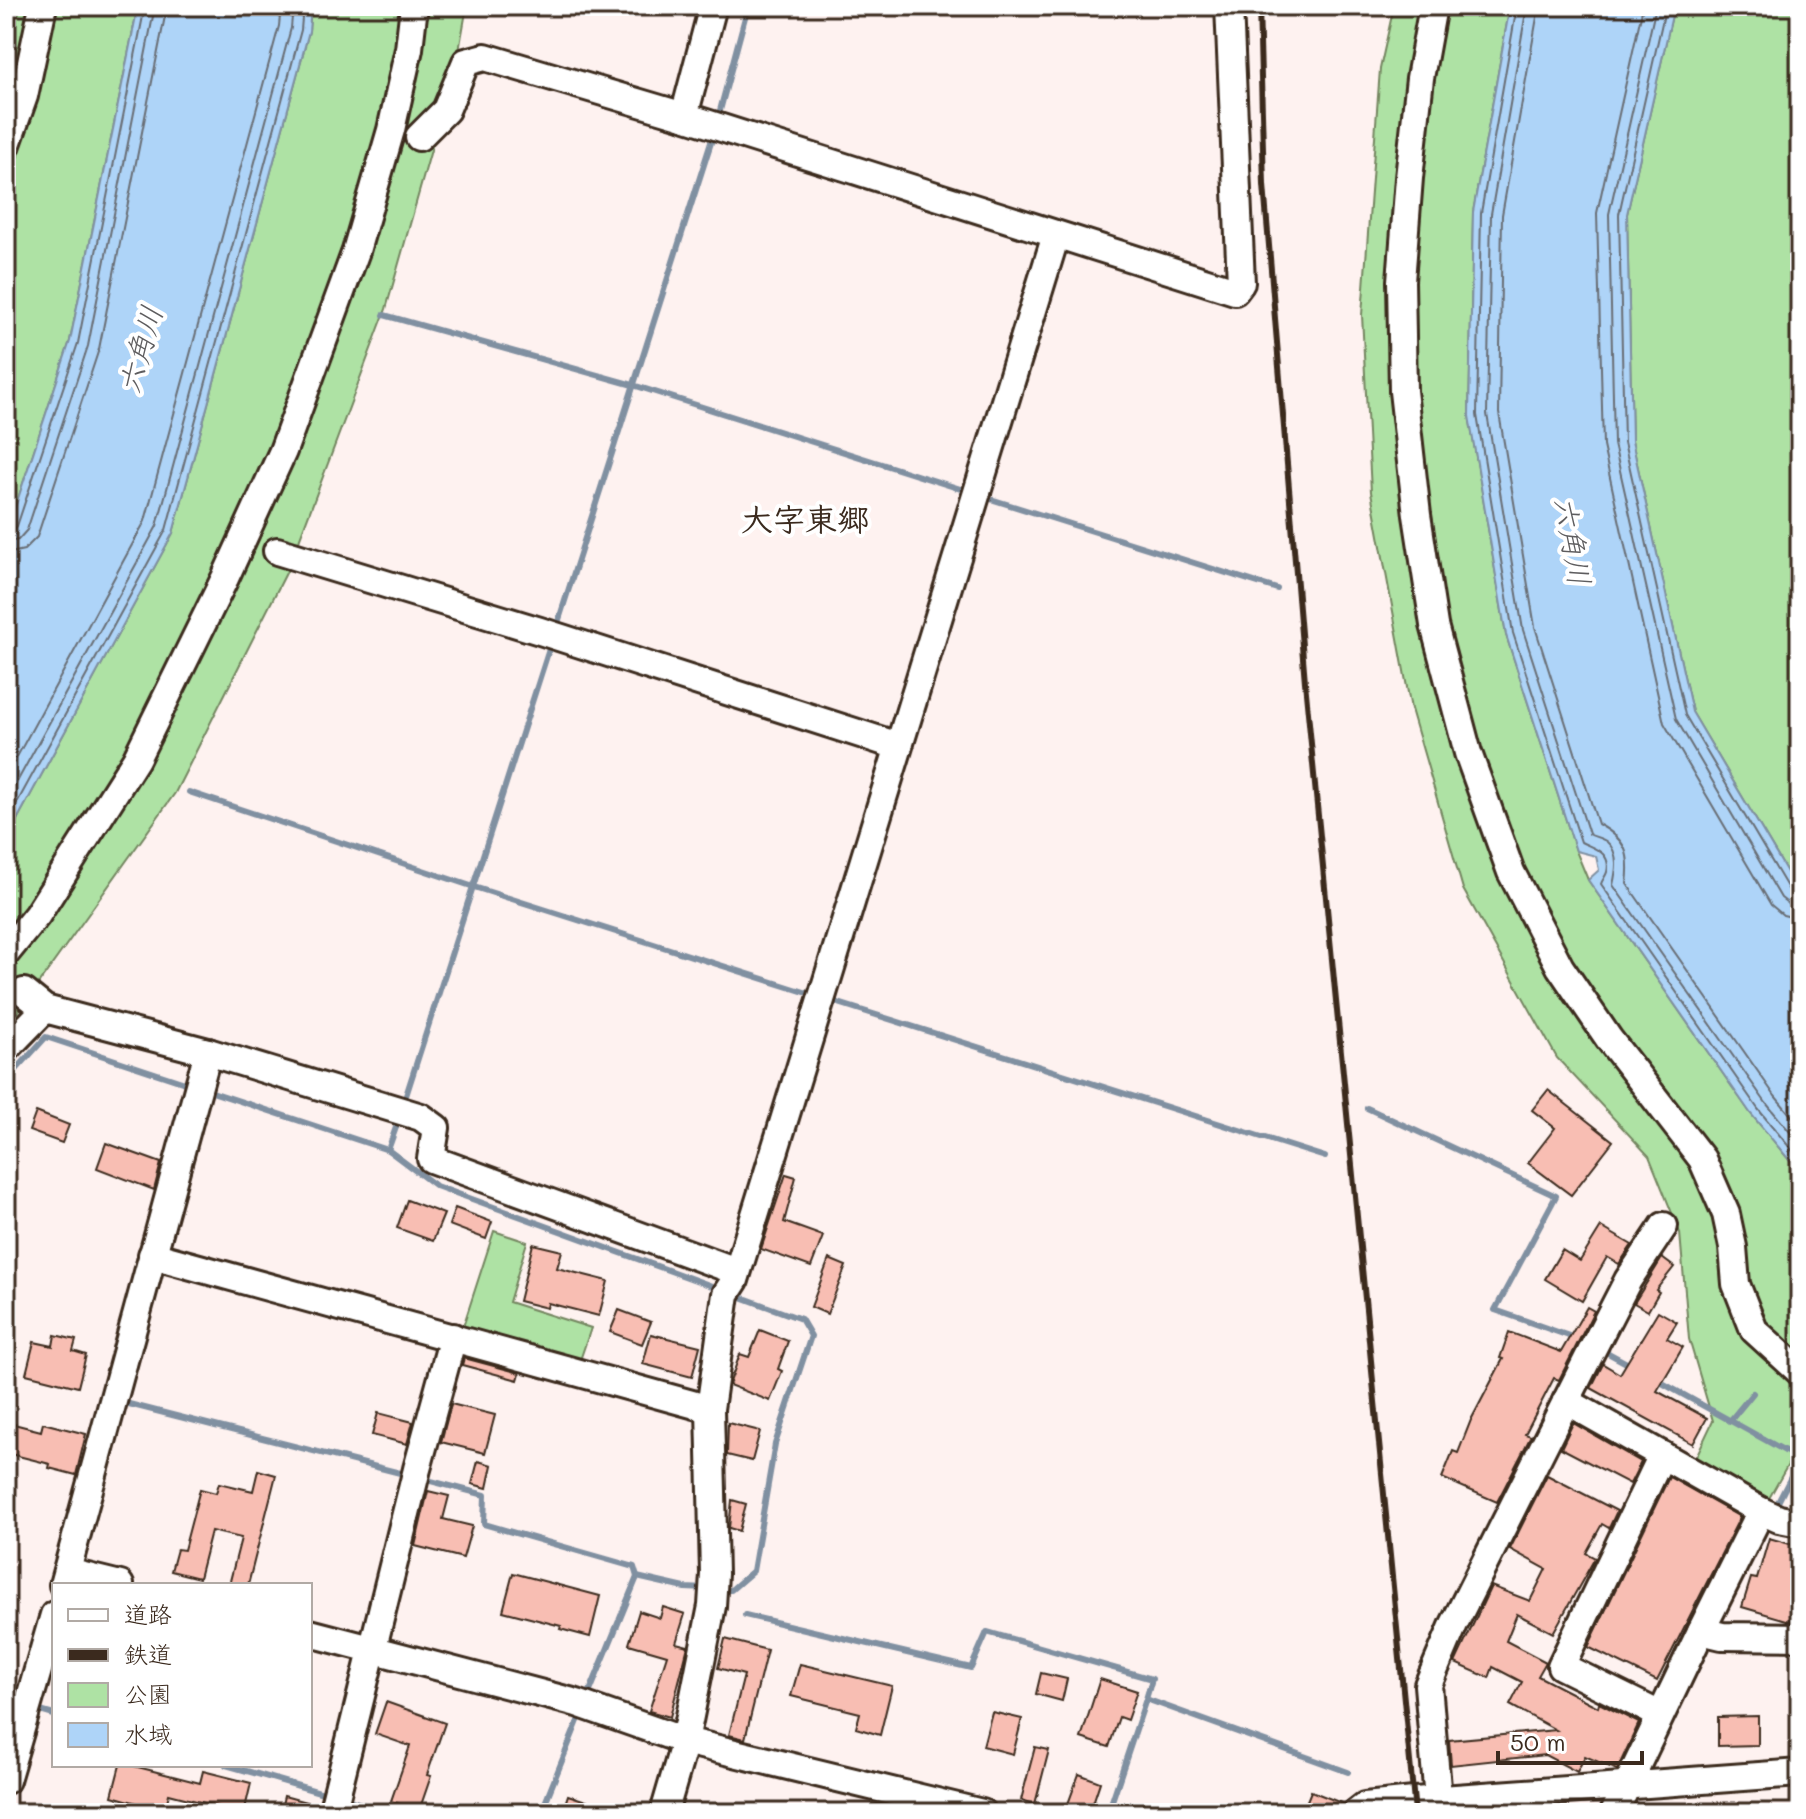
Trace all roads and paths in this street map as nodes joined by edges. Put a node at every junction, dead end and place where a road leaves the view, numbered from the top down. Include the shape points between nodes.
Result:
1 (43, 6) edge
2 (414, 6) edge
3 (713, 6) edge
4 (1229, 6) edge
5 (1433, 6) edge
6 (690, 119) junction
7 (419, 137) dead end
8 (6, 147) edge
9 (1056, 235) junction
10 (277, 551) dead end
11 (898, 746) junction
12 (6, 953) edge
13 (24, 992) dead end
14 (45, 1009) junction
15 (6, 1049) edge
16 (207, 1061) junction
17 (1664, 1226) dead end
18 (152, 1255) junction
19 (732, 1282) junction
20 (453, 1337) junction
21 (1800, 1372) edge
22 (1566, 1401) junction
23 (710, 1409) junction
24 (1662, 1455) junction
25 (1777, 1517) edge
26 (65, 1578) edge
27 (104, 1583) edge
28 (52, 1622) edge
29 (1710, 1633) junction
30 (312, 1634) edge
31 (1800, 1637) edge
32 (374, 1649) junction
33 (1660, 1715) junction
34 (685, 1741) junction
35 (1800, 1773) edge
36 (6, 1780) edge
37 (1635, 1785) junction
38 (1438, 1799) junction
39 (336, 1801) edge
40 (664, 1813) edge
41 (982, 1813) edge
42 (1356, 1813) edge
43 (1614, 1813) edge

1 - 8 street via 24,96
2 - 12 street via 391,130 356,251 283,451 136,759 37,915
3 - 6 street
4 - 9 street via 1241,283 1235,291
5 - 21 street via 1409,178 1401,281 1403,391 1434,625 1468,753 1511,872 1560,967 1702,1159 1726,1214 1736,1284 1754,1330
6 - 7 street via 485,57 466,62 446,110
6 - 9 street
9 - 11 street
10 - 11 street
11 - 19 street
13 - 14 street
14 - 15 street
14 - 16 street
16 - 18 street
16 - 19 street via 409,1114 436,1128 431,1159
17 - 22 street via 1628,1280
18 - 20 street
18 - 26 street
19 - 23 street
20 - 23 street
20 - 32 street
22 - 24 street
22 - 38 street via 1428,1685
23 - 34 street via 712,1604
24 - 25 street
24 - 33 street via 1561,1666
25 - 29 street
26 - 27 street
28 - 36 street
29 - 31 street
29 - 33 street
30 - 32 street
32 - 34 street via 589,1706
32 - 39 street
33 - 37 street
34 - 40 street
34 - 41 street
35 - 37 street
37 - 38 street
37 - 43 street
38 - 42 street via 1365,1806

